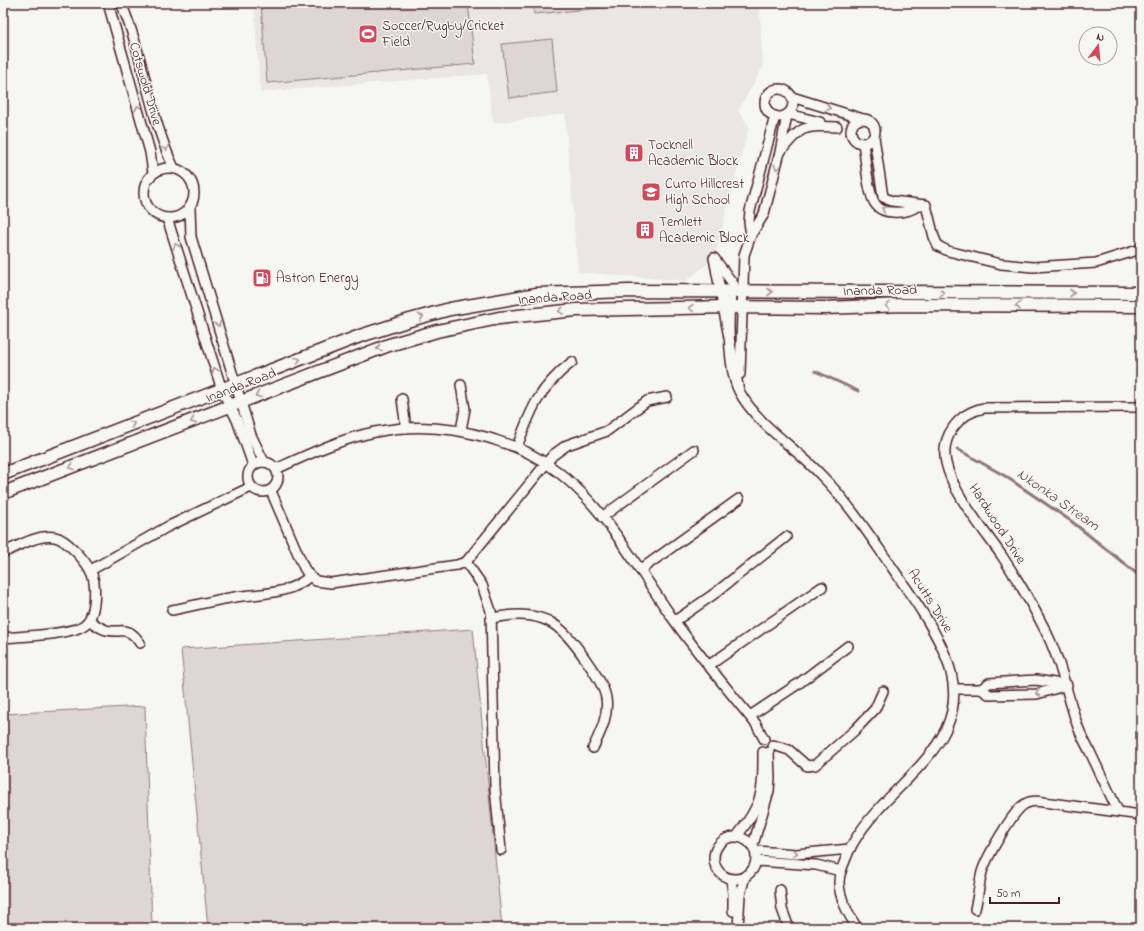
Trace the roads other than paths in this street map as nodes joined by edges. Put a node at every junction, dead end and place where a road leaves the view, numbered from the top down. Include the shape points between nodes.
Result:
1 (108, 3) edge
2 (123, 7) edge
3 (111, 15) junction
4 (143, 70) junction
5 (128, 75) junction
6 (792, 97) junction
7 (787, 114) junction
8 (775, 116) junction
9 (863, 119) junction
10 (837, 127) junction
11 (850, 130) junction
12 (874, 137) junction
13 (863, 144) junction
14 (780, 152) junction
15 (174, 168) junction
16 (153, 174) junction
17 (920, 205) junction
18 (190, 208) junction
19 (167, 218) junction
20 (751, 235) junction
21 (1141, 249) edge
22 (732, 291) junction
23 (1141, 293) edge
24 (1141, 306) edge
25 (730, 307) junction
26 (572, 362) dead end
27 (236, 384) junction
28 (460, 385) dead end
29 (222, 390) junction
30 (739, 391) junction
31 (667, 397) dead end
32 (402, 399) dead end
33 (235, 404) junction
34 (1141, 407) edge
35 (406, 428) junction
36 (461, 430) junction
37 (517, 448) junction
38 (694, 450) dead end
39 (264, 462) junction
40 (546, 463) junction
41 (253, 465) junction
42 (276, 469) junction
43 (3, 474) edge
44 (251, 487) junction
45 (271, 491) junction
46 (3, 493) edge
47 (739, 499) dead end
48 (602, 517) junction
49 (786, 537) dead end
50 (3, 553) edge
51 (466, 562) junction
52 (91, 570) junction
53 (640, 570) junction
54 (310, 576) junction
55 (822, 587) dead end
56 (172, 610) dead end
57 (491, 618) junction
58 (89, 620) junction
59 (675, 621) junction
60 (3, 638) edge
61 (140, 643) dead end
62 (848, 646) dead end
63 (708, 666) junction
64 (1067, 685) junction
65 (954, 689) junction
66 (981, 689) junction
67 (883, 691) dead end
68 (750, 716) junction
69 (593, 748) dead end
70 (768, 750) junction
71 (1118, 811) junction
72 (1141, 814) edge
73 (737, 836) junction
74 (754, 848) junction
75 (850, 849) junction
76 (502, 850) dead end
77 (756, 862) junction
78 (841, 871) junction
79 (745, 876) junction
80 (731, 879) junction
81 (780, 890) dead end
82 (976, 909) dead end
83 (732, 928) edge
84 (738, 928) edge
85 (789, 928) edge
86 (857, 928) edge

1 - 3 street, Cotswold Drive
2 - 3 street
2 - 4 street, Cotswold Drive
3 - 5 street, Cotswold Drive
4 - 5 street
4 -> 15 street, Cotswold Drive via 165,149
16 -> 5 street, Cotswold Drive via 150,152
6 - 7 street via 793,105
6 - 8 street via 782,89 767,96 766,105 769,112
6 -> 9 street
7 - 8 street
7 - 10 street
7 - 14 street
8 - 20 street via 750,211
9 - 11 street via 855,122
9 - 12 street via 874,125
10 - 11 street
10 - 14 street via 803,128
11 - 13 street via 856,141
12 - 13 street
12 - 17 street via 884,197 887,200
17 -> 13 street via 901,212 886,211 876,205 872,196
14 -> 20 street via 764,214
15 - 16 street via 167,167
15 - 18 street via 186,173 193,183 195,196
16 - 19 street via 144,188 146,204 158,216
17 - 21 street via 926,205 938,246 948,251 1001,264 1033,267 1096,263
18 - 19 street via 180,216
18 -> 27 street via 191,237
29 -> 19 street
20 - 30 street via 744,255
22 -> 23 main road, Inanda Road
22 - 25 street, Acutts Drive
27 -> 22 main road, Inanda Road via 385,327 450,309 496,300 570,292
22 - 30 street via 734,286 714,258
24 -> 25 main road, Inanda Road
25 - 30 street, Acutts Drive via 731,364
25 -> 33 main road, Inanda Road via 553,312 457,326 389,345
26 - 37 street via 548,383 530,412
27 - 29 main road, Inanda Road
27 - 33 street
28 - 36 street via 465,409
29 - 33 street
43 -> 29 main road, Inanda Road
30 - 65 street, Acutts Drive via 760,419 826,480 871,537 929,623 952,669
31 - 40 street via 648,400 607,431 564,446
32 - 35 street
33 - 39 street
33 - 41 street via 237,420
33 -> 46 main road, Inanda Road
34 - 64 street, Hardwood Drive via 984,408 974,410 958,421 947,440 946,462 950,477 1028,599 1050,642
35 - 36 street
35 - 42 street via 374,432 344,440
36 - 37 street
37 - 40 street
38 - 48 street
39 - 41 street
39 - 42 street
40 - 48 street via 581,493
40 - 51 street
41 - 44 street via 248,475
42 - 45 street via 279,480
44 - 45 street via 259,492
44 - 52 street via 167,527
45 - 54 street via 298,556
47 - 53 street
48 - 53 street
49 - 59 street via 714,594
50 - 52 street via 18,545 42,538 57,537 66,542
51 - 54 street via 438,569 336,583 320,582
51 - 57 street via 482,585
52 - 58 street via 94,602
53 - 59 street
54 - 56 street via 300,585 285,590
55 - 63 street
57 - 69 street via 516,615 545,619 558,626 573,642 602,685 606,698 604,723
57 - 76 street via 494,782
58 - 60 street via 84,626 70,631
58 - 61 street via 106,630 123,629
59 - 63 street
62 - 68 street
63 - 68 street
64 - 66 street via 1036,680 989,683
64 -> 66 street via 1037,694 990,695
64 - 71 street, Hardwood Drive via 1077,725
65 - 66 street
65 - 75 street, Acutts Drive via 951,717 939,742 918,769 868,822
67 - 70 street via 875,708 856,730 815,765 807,766 788,750
68 - 70 street via 764,739 759,745
70 - 73 street via 758,807
70 - 74 street via 769,791
71 - 72 street
71 - 82 street via 1034,801 1025,804 1017,810 990,855 983,872
73 - 74 street via 744,838
73 - 80 street via 723,840 715,851 715,865 724,876
74 -> 75 street via 796,854
74 - 77 street
75 - 78 street, Acutts Drive
77 - 78 street via 816,865
77 - 79 street via 750,873
78 - 86 street, Acutts Drive via 840,891
79 - 80 street
79 - 84 street via 740,895
80 - 83 street
81 - 85 street via 782,909

